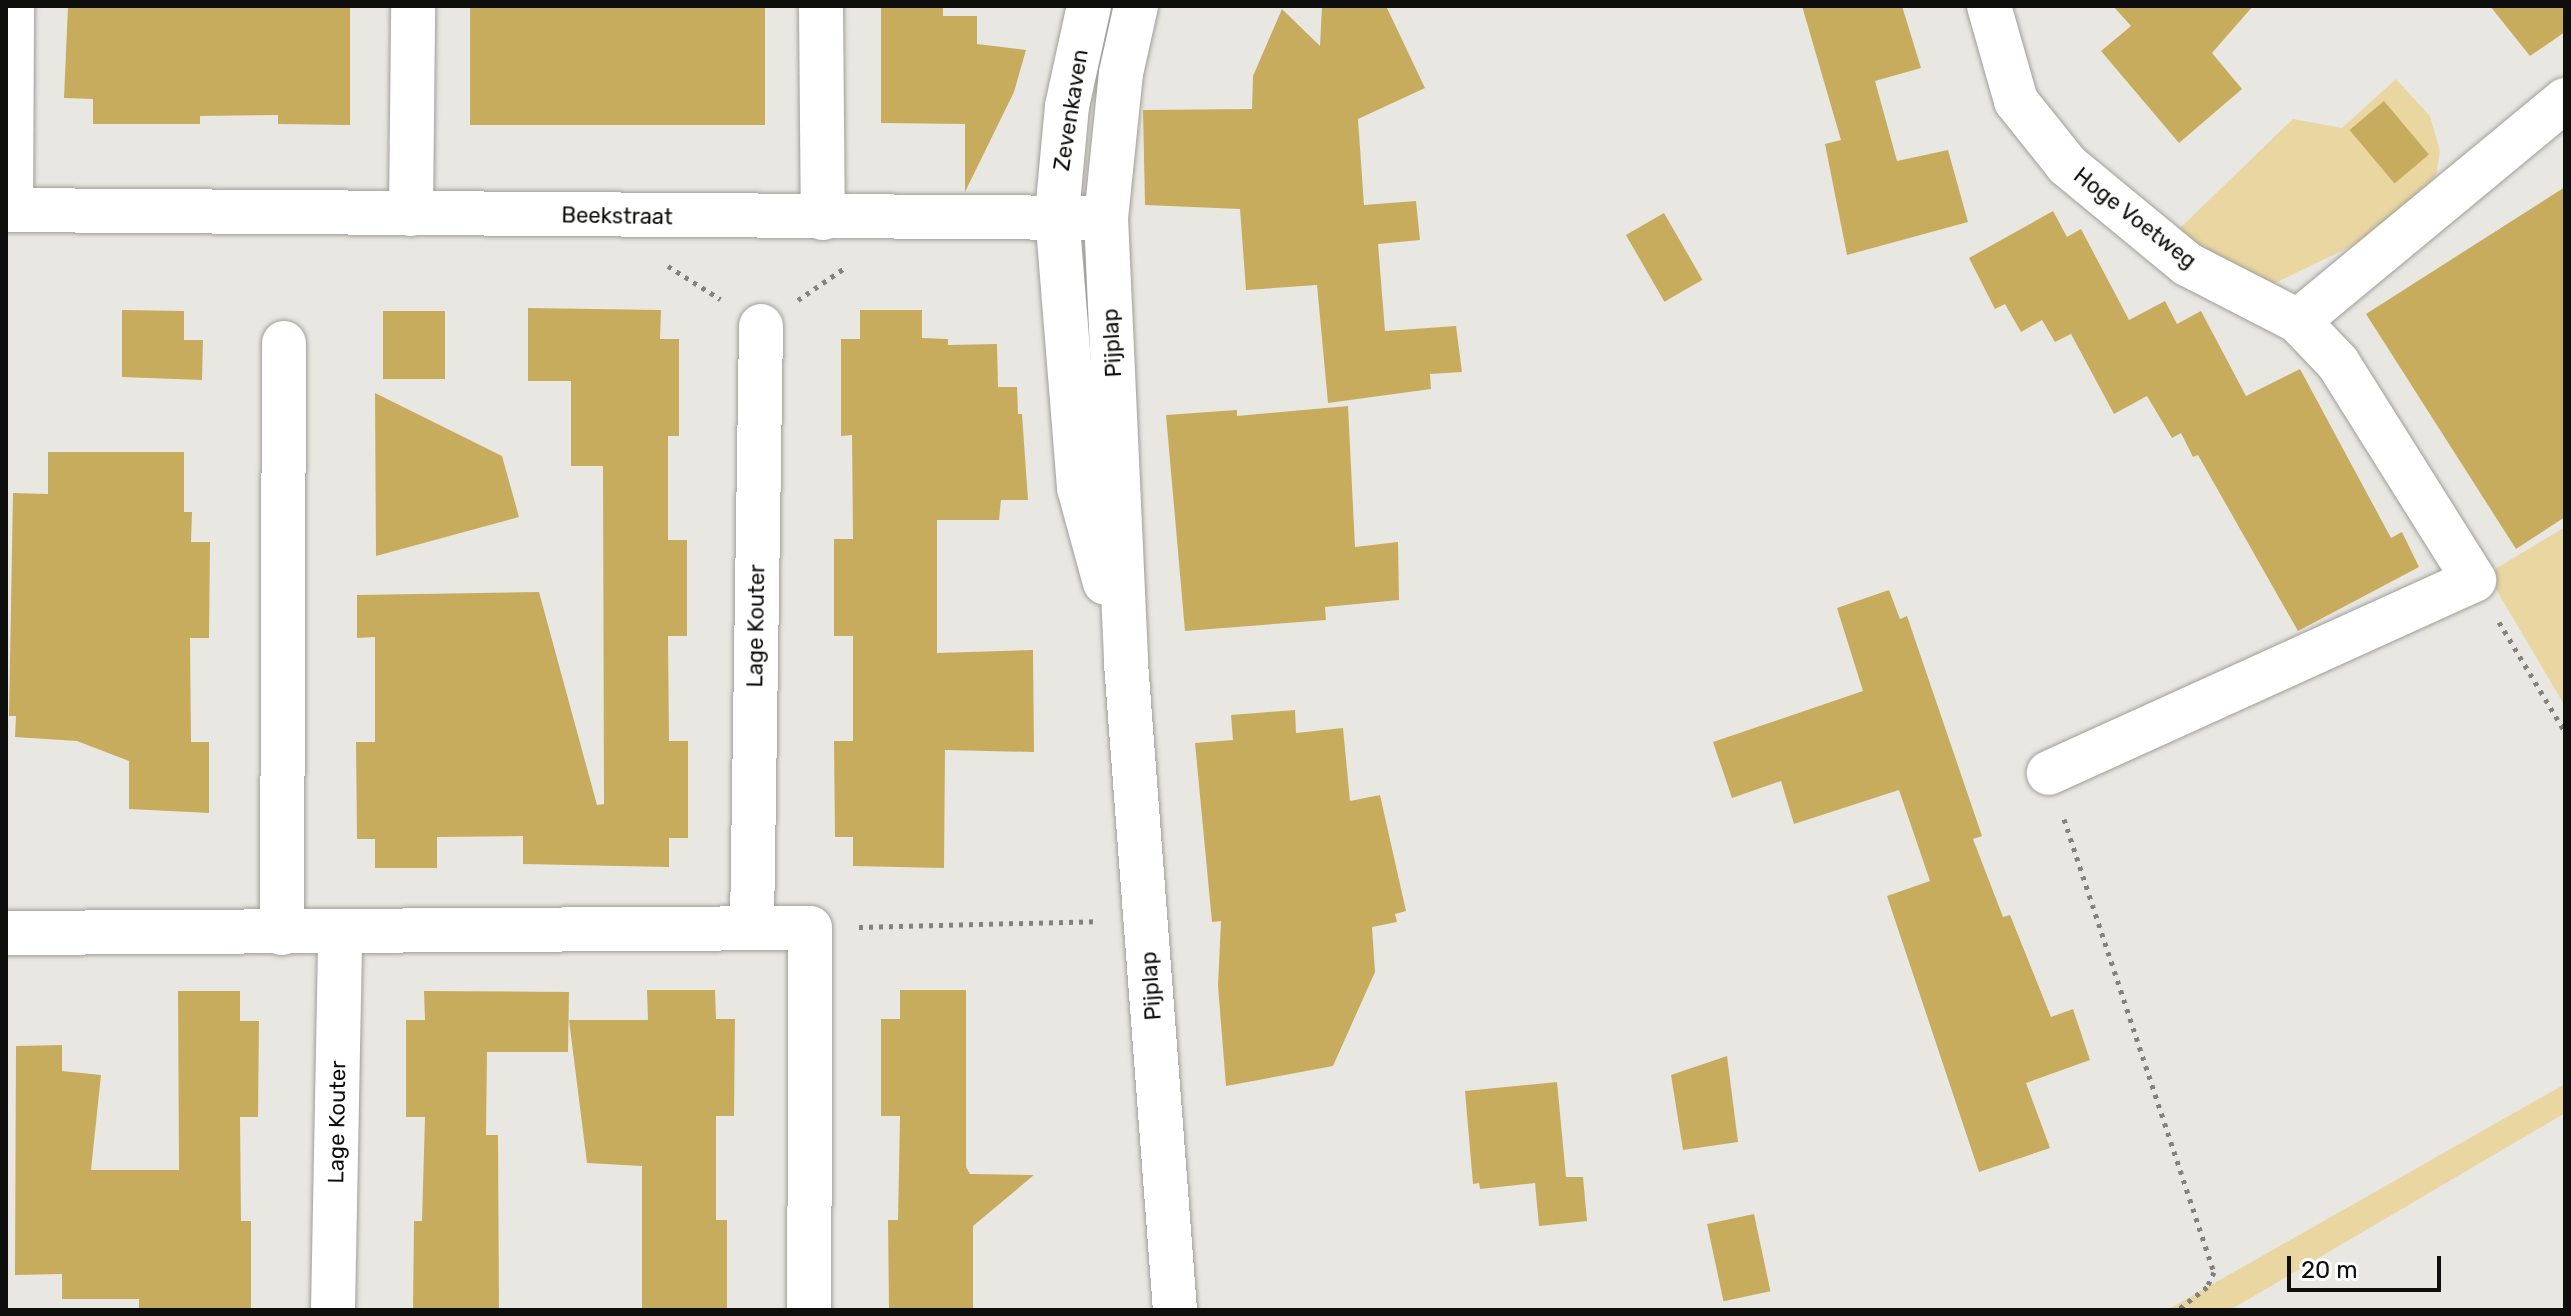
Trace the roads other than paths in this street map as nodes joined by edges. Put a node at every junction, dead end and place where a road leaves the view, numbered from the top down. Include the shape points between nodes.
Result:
1 (12, 6) edge
2 (413, 6) edge
3 (821, 6) edge
4 (1089, 6) edge
5 (1136, 6) edge
6 (1989, 6) edge
7 (1121, 73) joint
8 (2565, 100) edge
9 (9, 210) edge
10 (411, 214) junction
11 (1057, 214) junction
12 (823, 218) junction
13 (1106, 218) junction
14 (2298, 321) junction
15 (761, 326) road end
16 (284, 343) dead end
17 (1126, 663) junction
18 (2049, 773) road end
19 (752, 926) junction
20 (6, 933) edge
21 (282, 933) junction
22 (340, 933) junction
23 (333, 1310) edge
24 (809, 1310) edge
25 (1175, 1310) edge

1 - 9 street, Beekstraat
2 - 10 street
3 - 12 street
4 - 11 street, Zevenkaven via 1067,106
5 - 7 street, Zevenkaven
6 - 14 street, Hoge Voetweg via 2016,101 2067,165 2187,264
7 - 13 street, Pijplap
8 - 14 street
9 - 10 street, Beekstraat
10 - 12 street, Beekstraat
11 - 12 street, Beekstraat
11 - 13 street, Beekstraat
11 - 17 street, Pijplap via 1079,488
13 - 17 street, Pijplap
14 - 18 street, Hoge Voetweg via 2338,363 2474,580
15 - 19 street, Lage Kouter
16 - 21 street
17 - 25 street, Pijplap
19 - 22 street
19 - 24 street via 810,928
20 - 21 street
21 - 22 street
22 - 23 street, Lage Kouter

